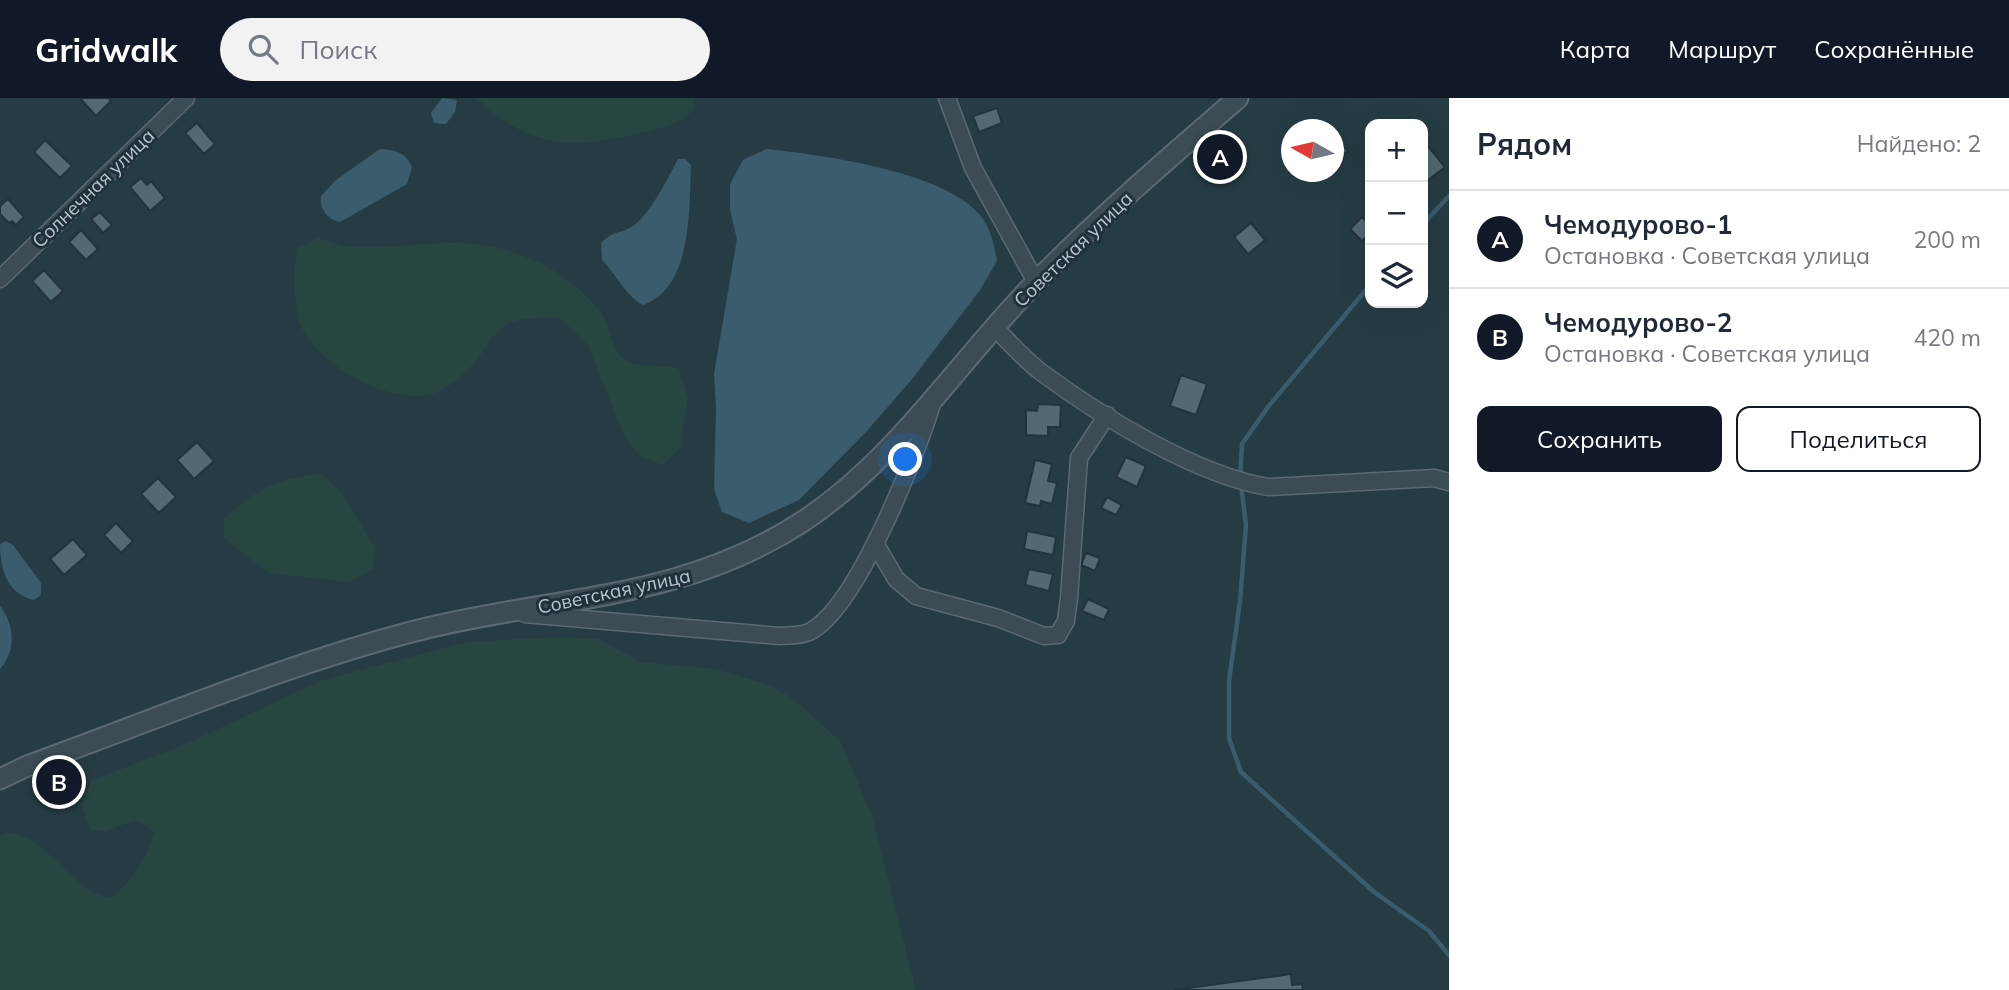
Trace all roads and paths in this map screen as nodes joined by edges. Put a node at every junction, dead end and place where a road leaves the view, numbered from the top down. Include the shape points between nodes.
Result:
1 (186, 98) edge
2 (947, 98) edge
3 (1238, 98) edge
4 (0, 279) edge
5 (1035, 282) junction
6 (995, 328) junction
7 (935, 396) junction
8 (1107, 415) junction
9 (1449, 482) edge
10 (875, 542) junction
11 (510, 612) junction
12 (0, 779) edge

1 - 4 street, Солнечная улица
2 - 5 street via 973,168
3 - 5 street, Советская улица
5 - 6 street, Советская улица
6 - 7 street, Советская улица
6 - 8 street via 1040,371
7 - 10 street via 919,450
7 - 11 street, Советская улица via 858,477 805,520 761,546 661,585
8 - 9 street via 1200,466 1268,487 1434,478
8 - 10 street via 1079,458 1069,598 1066,621 1058,635 1044,636 916,596 896,579
10 - 11 street via 831,615 810,633 779,636
11 - 12 street, Советская улица via 420,629 325,657

